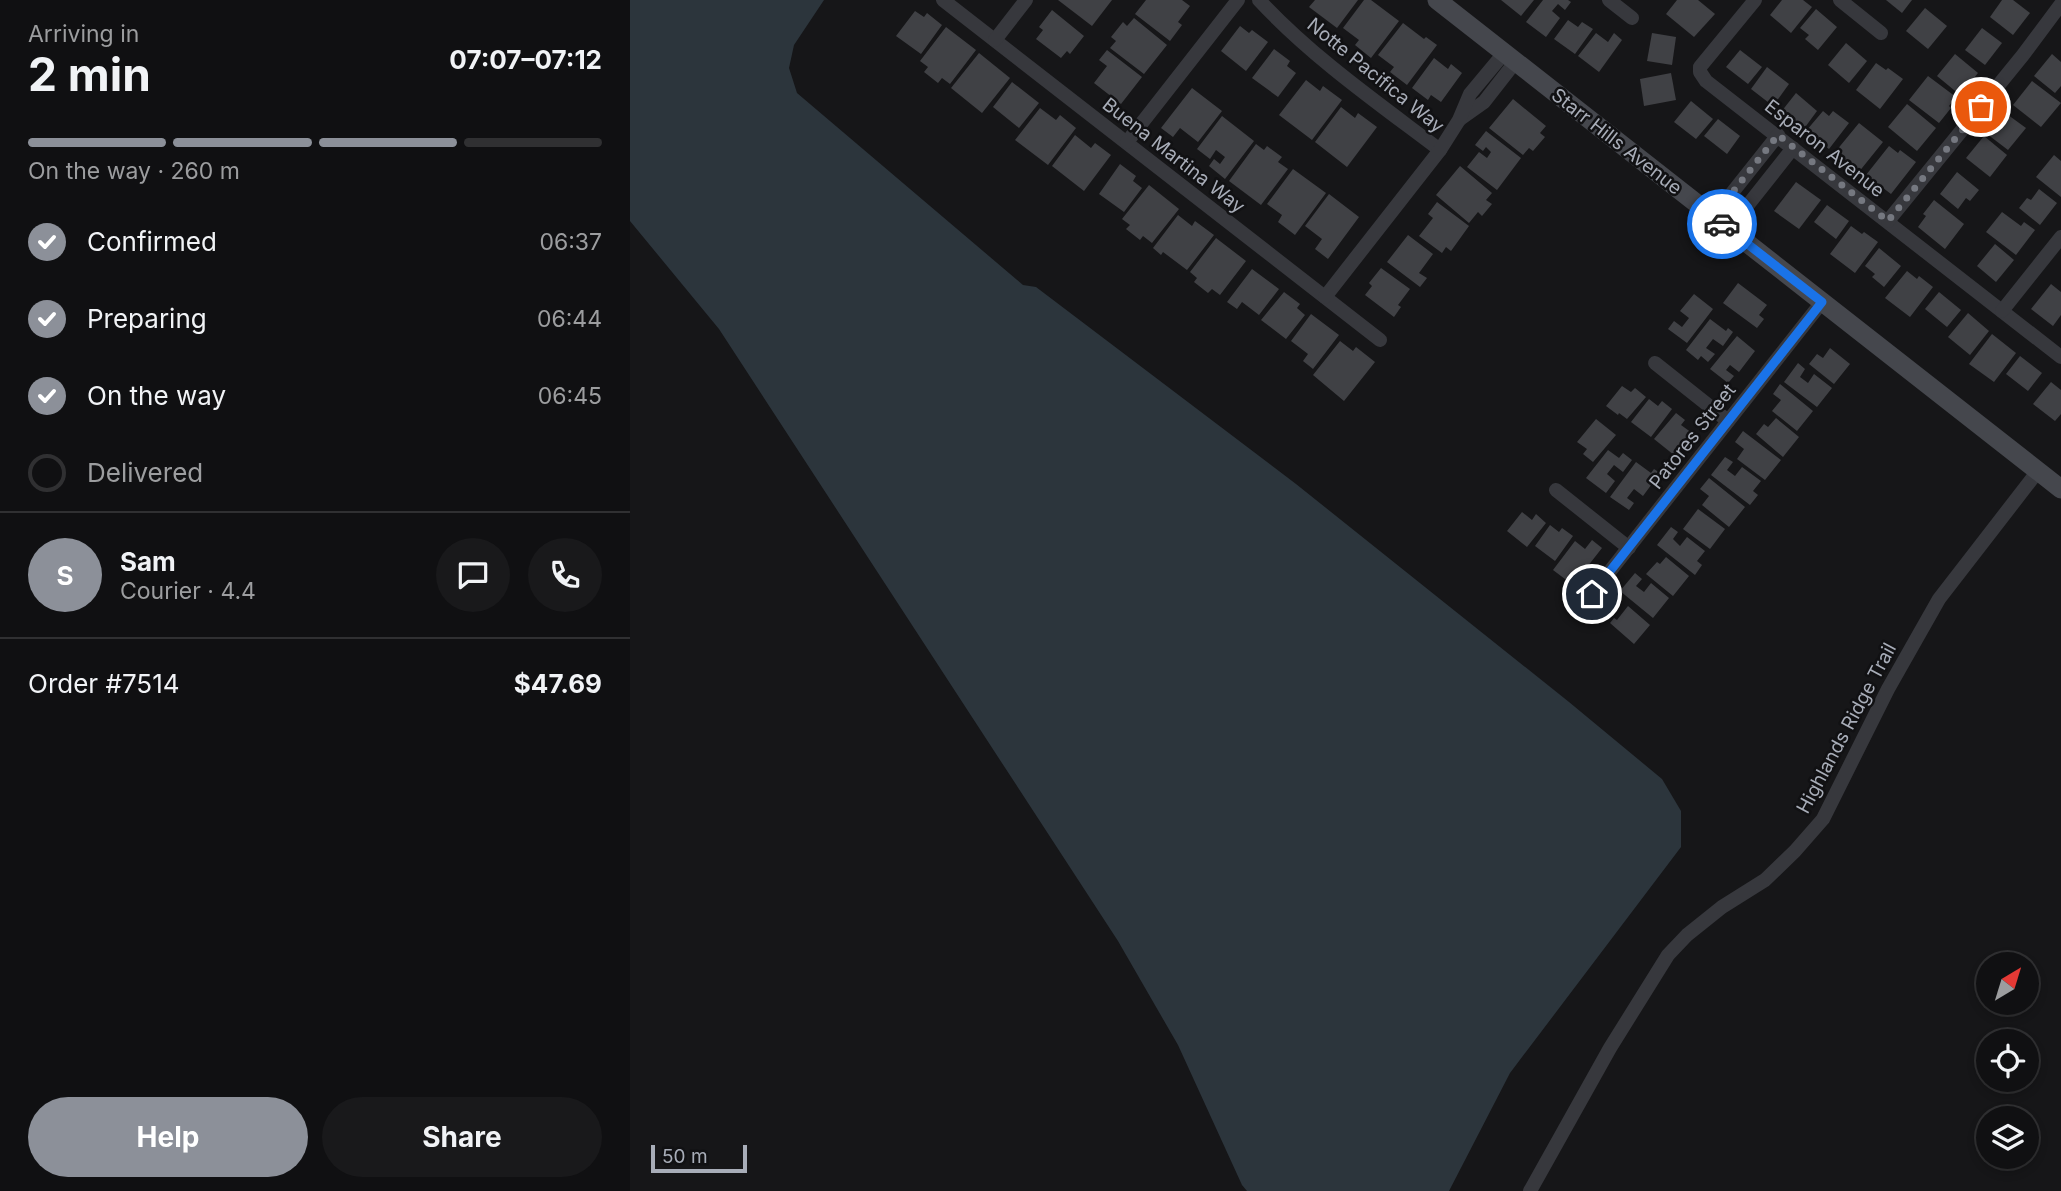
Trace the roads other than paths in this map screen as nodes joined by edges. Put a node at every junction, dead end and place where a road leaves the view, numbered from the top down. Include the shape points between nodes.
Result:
1 (943, 0) edge
2 (1026, 0) edge
3 (1238, 0) edge
4 (1259, 0) edge
5 (1437, 0) edge
6 (1609, 0) edge
7 (1755, 0) edge
8 (1840, 0) edge
9 (2061, 4) edge
10 (1632, 18) dead end
11 (1881, 33) dead end
12 (995, 40) junction
13 (1510, 57) junction
14 (1778, 135) junction
15 (1127, 142) junction
16 (1793, 148) junction
17 (1440, 150) junction
18 (1888, 221) junction
19 (1721, 224) junction
20 (2061, 237) edge
21 (1325, 297) junction
22 (1822, 302) junction
23 (2003, 311) junction
24 (1380, 340) dead end
25 (2061, 357) edge
26 (1655, 363) dead end
27 (1728, 421) junction
28 (2038, 471) junction
29 (2061, 489) edge
30 (1556, 490) dead end
31 (1629, 548) junction
32 (1592, 594) dead end
33 (1530, 1191) edge

1 - 12 street, Buena Martina Way
2 - 12 street
3 - 15 street
4 - 17 street, Notte Pacifica Way via 1313,51
5 - 13 street, Starr Hills Avenue
6 - 10 street
7 - 14 street, Esparon Avenue via 1700,72
8 - 11 street
9 - 18 street
12 - 15 street, Buena Martina Way
13 - 17 street via 1484,102 1459,120
13 - 19 street, Starr Hills Avenue
14 - 16 street, Esparon Avenue
14 - 19 street via 1724,203
15 - 21 street, Buena Martina Way
16 - 18 street, Esparon Avenue
16 - 19 street via 1740,215
17 - 21 street
18 - 23 street, Esparon Avenue
19 - 22 street, Starr Hills Avenue
20 - 23 street
21 - 24 street, Buena Martina Way
22 - 27 street, Patores Street
22 - 28 street, Starr Hills Avenue
23 - 25 street, Esparon Avenue
26 - 27 street
27 - 31 street, Patores Street
28 - 29 street, Starr Hills Avenue
28 - 33 street, Highlands Ridge Trail via 1939,599 1823,819 1765,880 1722,907 1668,955
30 - 31 street
31 - 32 street, Patores Street

